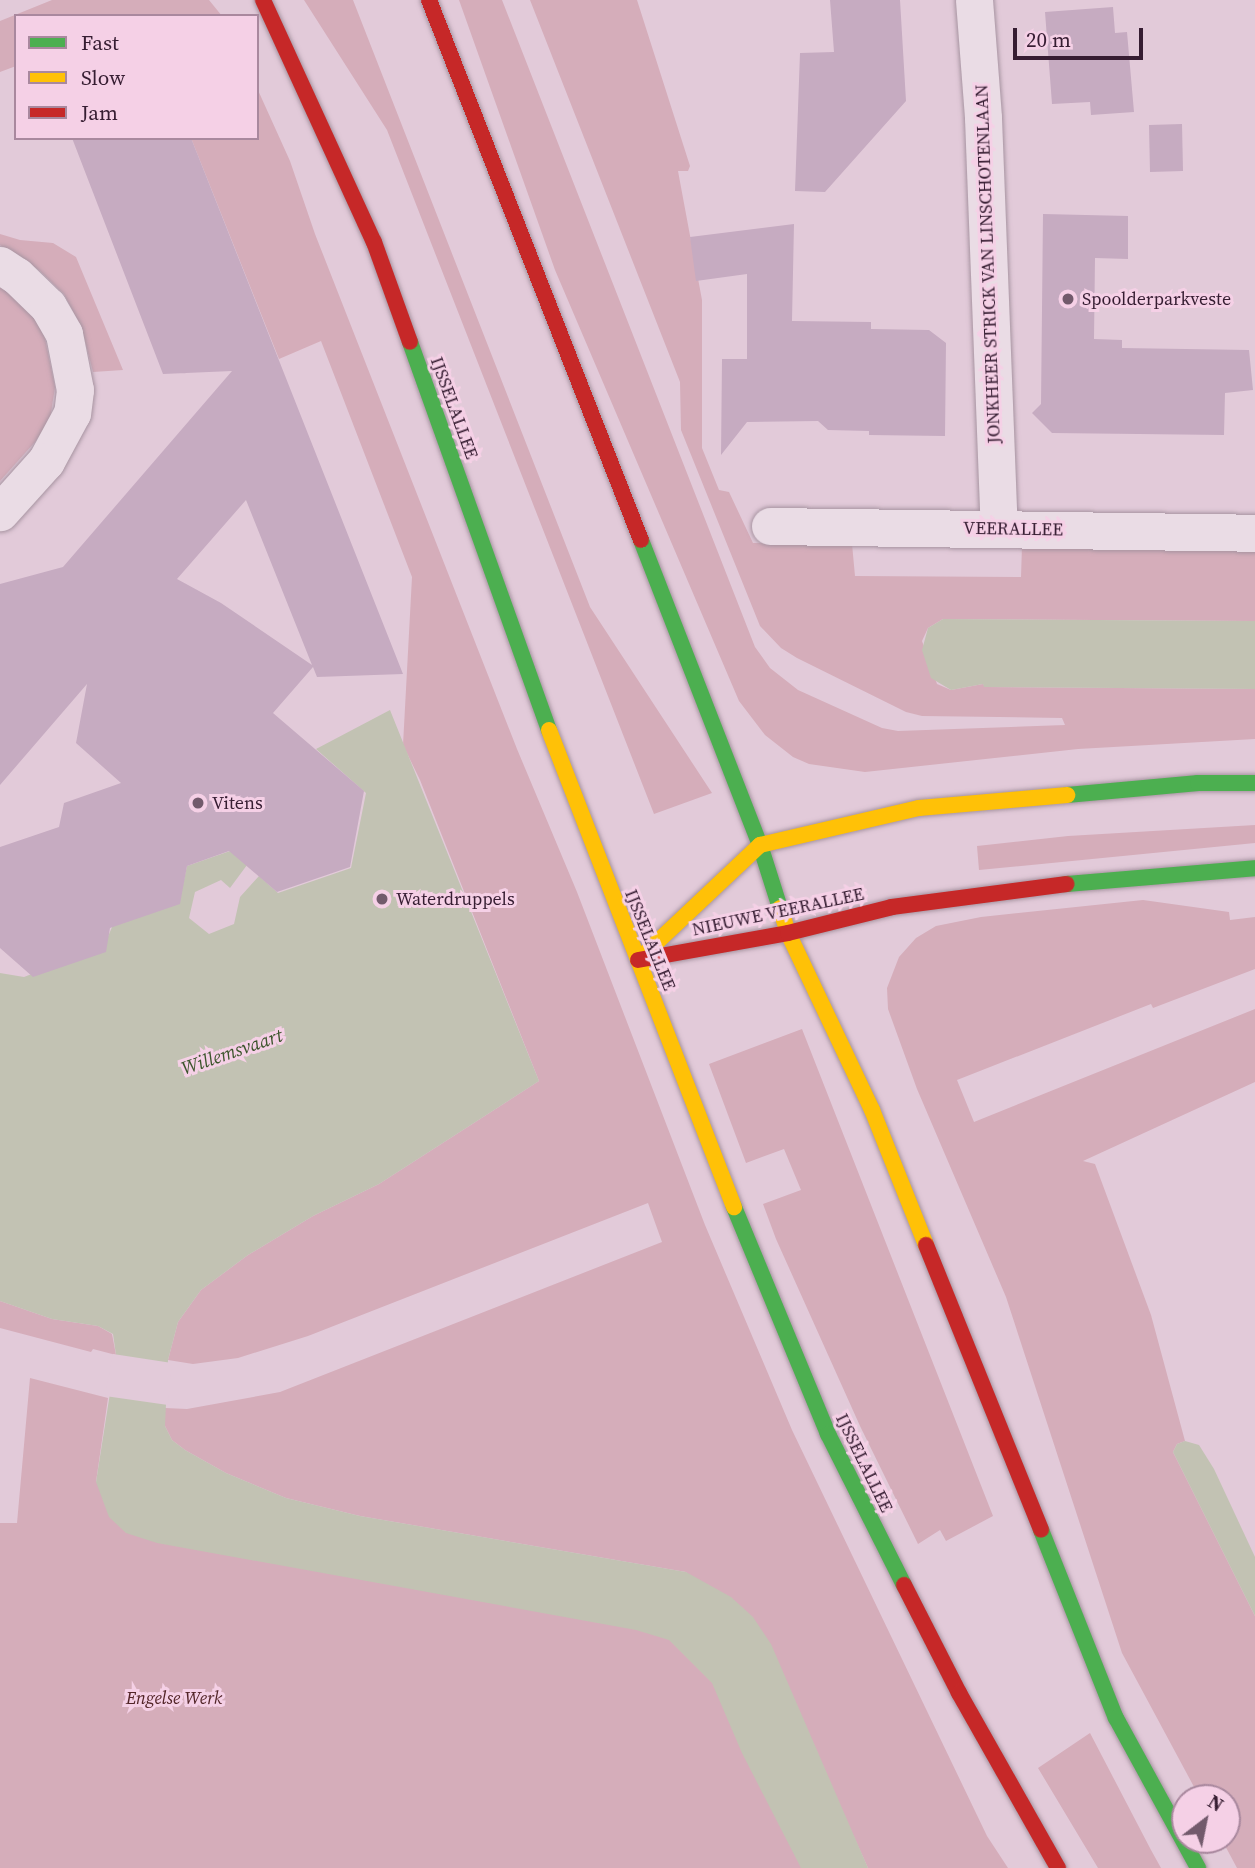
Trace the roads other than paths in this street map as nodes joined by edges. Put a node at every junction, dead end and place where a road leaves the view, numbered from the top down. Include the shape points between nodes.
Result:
1 (263, 0) edge
2 (429, 0) edge
3 (974, 0) edge
4 (0, 265) edge
5 (0, 512) edge
6 (770, 526) dead end
7 (999, 529) junction
8 (1255, 533) edge
9 (1255, 783) edge
10 (760, 845) junction
11 (1255, 868) edge
12 (788, 933) junction
13 (638, 960) junction
14 (1058, 1868) edge
15 (1198, 1868) edge

1 - 13 main road, IJSSELALLEE via 374,242 576,807
2 - 10 main road
3 - 7 street, JONKHEER STRICK VAN LINSCHOTENLAAN
4 - 5 street via 48,306 64,334 75,390 72,413 46,461
6 - 7 street, VEERALLEE
7 - 8 street, VEERALLEE
9 - 10 main road via 1198,783 919,808
10 - 12 main road
10 - 13 main road, NIEUWE VEERALLEE
11 - 12 main road, NIEUWE VEERALLEE via 1068,884 892,907
12 - 13 main road, NIEUWE VEERALLEE
12 - 15 main road via 872,1110 1116,1718
13 - 14 main road, IJSSELALLEE via 768,1294 828,1434 958,1693

